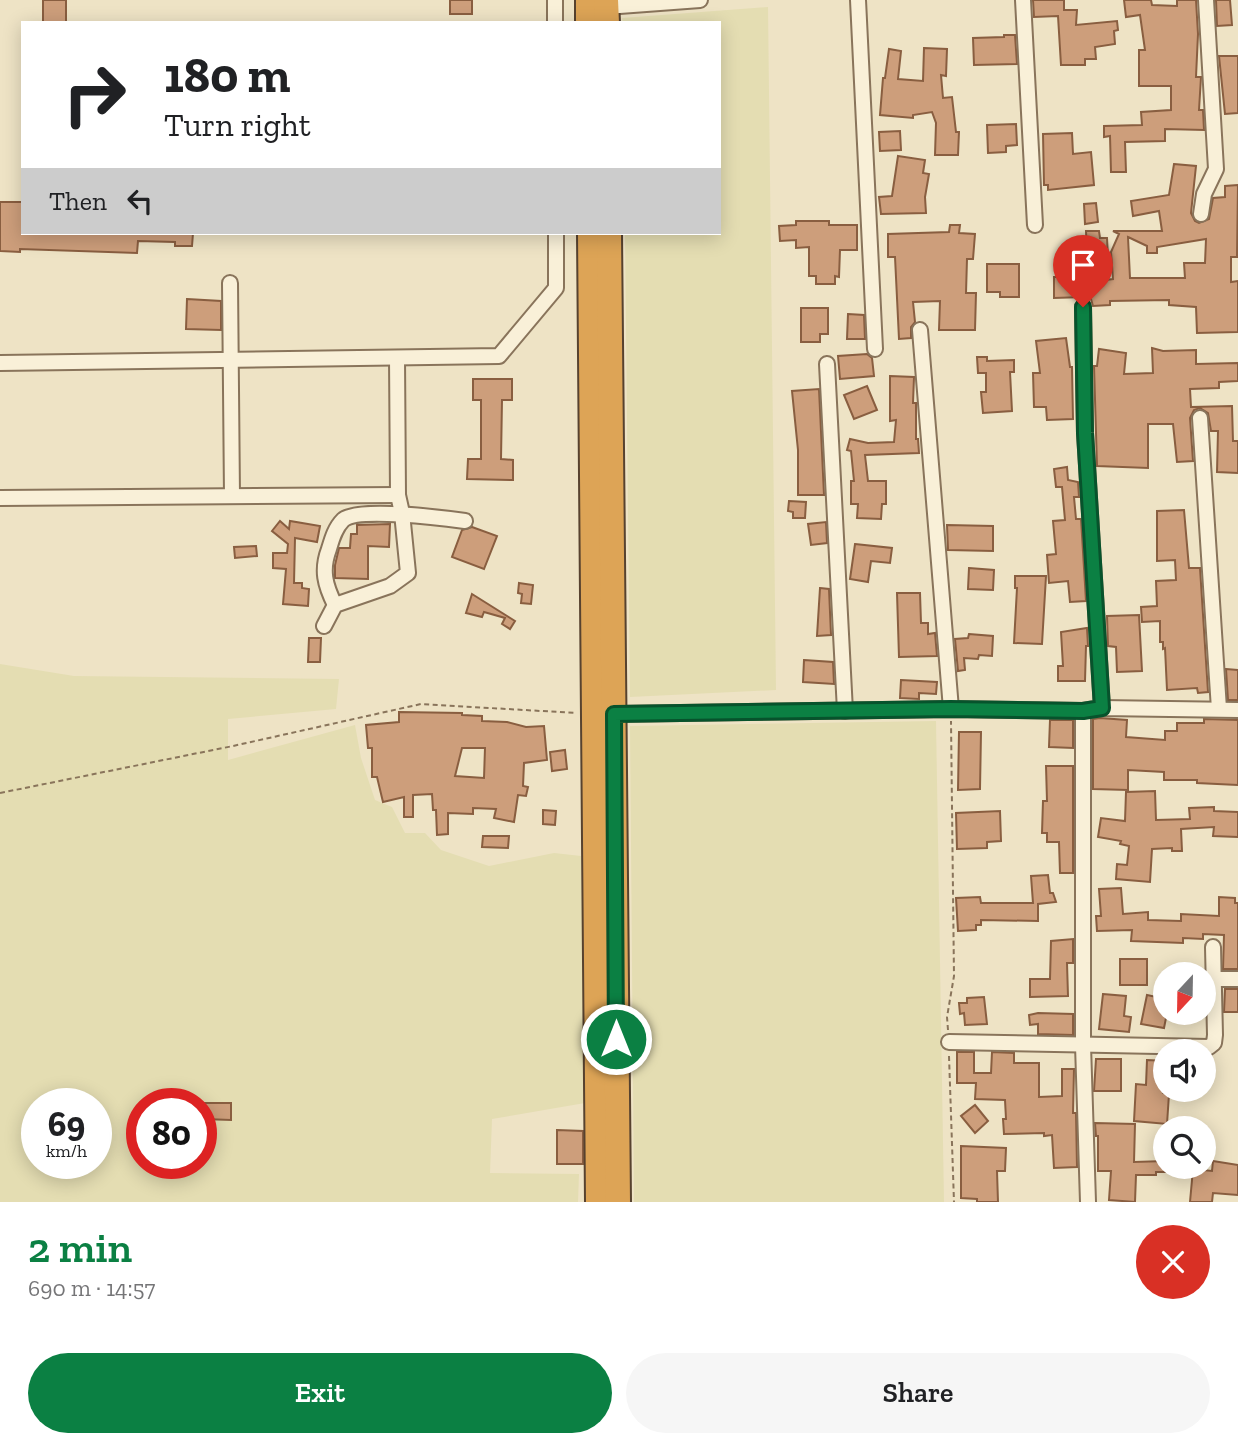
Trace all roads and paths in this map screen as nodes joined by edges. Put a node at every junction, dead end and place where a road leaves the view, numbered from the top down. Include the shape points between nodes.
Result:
1 (555, 0) edge
2 (700, 0) edge
3 (858, 0) edge
4 (1023, 0) edge
5 (1206, 0) edge
6 (599, 10) edge
7 (555, 21) edge
8 (1201, 214) dead end
9 (1035, 225) dead end
10 (556, 235) edge
11 (590, 235) edge
12 (609, 235) edge
13 (230, 283) dead end
14 (1083, 307) dead end
15 (920, 330) dead end
16 (875, 349) dead end
17 (397, 358) junction
18 (230, 360) junction
19 (0, 363) edge
20 (827, 364) dead end
21 (1200, 418) dead end
22 (398, 495) junction
23 (232, 496) junction
24 (0, 498) edge
25 (402, 513) junction
26 (465, 521) dead end
27 (335, 605) junction
28 (324, 626) dead end
29 (1102, 708) junction
30 (951, 709) junction
31 (1219, 709) junction
32 (1238, 710) edge
33 (845, 711) junction
34 (1083, 711) junction
35 (604, 714) junction
36 (0, 793) edge
37 (1213, 947) dead end
38 (1213, 962) edge
39 (1216, 979) edge
40 (1238, 979) edge
41 (1215, 1026) edge
42 (949, 1042) junction
43 (1083, 1045) junction
44 (598, 1202) edge
45 (618, 1202) edge
46 (954, 1202) edge
47 (1088, 1202) edge

1 - 7 street
2 - 6 street
3 - 16 street
4 - 9 street
5 - 8 street via 1216,169
10 - 17 street via 556,288 499,356
11 - 35 highway
12 - 35 highway
13 - 18 street
14 - 29 street via 1085,433
15 - 30 street
17 - 18 street
17 - 22 street
18 - 19 street
18 - 23 street
20 - 33 street
21 - 31 street
22 - 23 street
22 - 25 street
23 - 24 street
25 - 26 street
25 - 27 street via 408,573 390,586
25 - 27 street via 354,515 336,528 324,562 324,584
27 - 28 street
29 - 31 street
29 - 34 street
30 - 33 street
30 - 34 street
30 - 42 path via 954,976 947,1017
31 - 32 street
33 - 35 street
34 - 43 street
35 - 36 path via 421,704
35 - 44 highway
35 - 45 highway
37 - 38 street
39 - 40 street
41 - 43 street via 1214,1042 1209,1047
42 - 43 street
42 - 46 path
43 - 47 street

